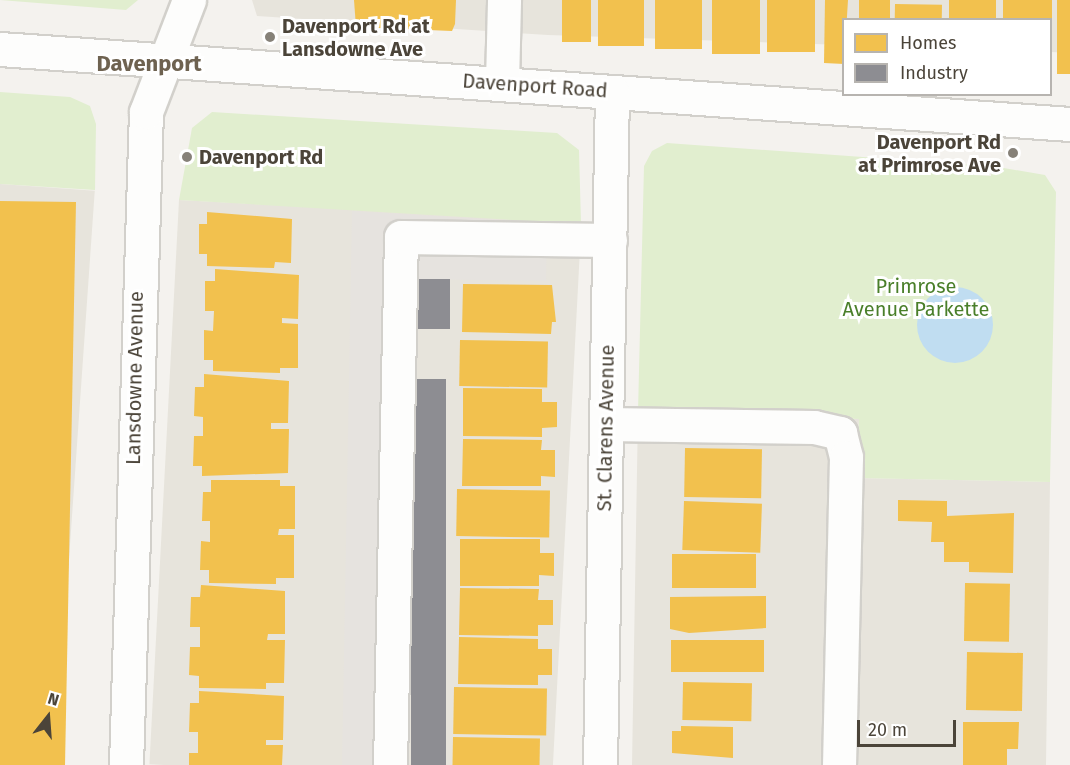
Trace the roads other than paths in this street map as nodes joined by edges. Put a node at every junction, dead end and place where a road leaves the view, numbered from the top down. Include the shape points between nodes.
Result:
1 (189, 0) edge
2 (504, 0) edge
3 (0, 49) edge
4 (168, 61) junction
5 (502, 83) junction
6 (612, 92) junction
7 (1070, 124) edge
8 (610, 240) junction
9 (606, 424) junction
10 (126, 765) edge
11 (390, 765) edge
12 (600, 765) edge
13 (839, 765) edge

1 - 4 street, Lansdowne Avenue
2 - 5 street
3 - 4 street, Davenport Road
4 - 5 street, Davenport Road
4 - 10 street, Lansdowne Avenue via 146,112
5 - 6 street, Davenport Road
6 - 7 street, Davenport Road
6 - 8 street, St. Clarens Avenue
8 - 9 street, St. Clarens Avenue
8 - 11 street via 401,237
9 - 12 street, St. Clarens Avenue
9 - 13 street via 814,427 840,433 846,458

